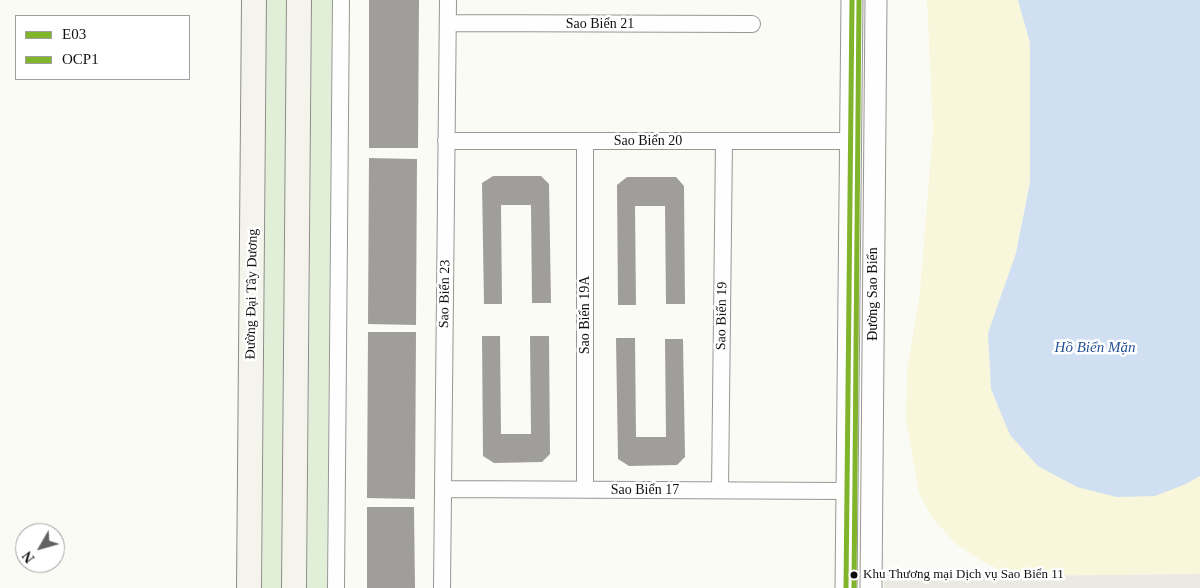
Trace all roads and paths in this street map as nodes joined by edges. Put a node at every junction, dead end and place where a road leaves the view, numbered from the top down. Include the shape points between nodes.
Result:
1 (254, 0) edge
2 (299, 0) edge
3 (341, 0) edge
4 (448, 0) edge
5 (852, 0) edge
6 (876, 0) edge
7 (448, 23) junction
8 (752, 24) dead end
9 (446, 141) junction
10 (585, 141) junction
11 (724, 141) junction
12 (850, 141) junction
13 (874, 142) junction
14 (443, 489) junction
15 (584, 490) junction
16 (720, 490) junction
17 (847, 491) junction
18 (871, 491) junction
19 (249, 588) edge
20 (294, 588) edge
21 (336, 588) edge
22 (442, 588) edge
23 (846, 588) edge
24 (871, 588) edge

1 - 19 main road, Đường Đại Tây Dương
2 - 20 main road
3 - 21 street
4 - 7 street, Sao Biển 23
5 - 12 street, Đường Sao Biển
6 - 13 street, Đường Sao Biển
7 - 8 street, Sao Biển 21
7 - 9 street, Sao Biển 23
9 - 10 street, Sao Biển 20
9 - 14 street, Sao Biển 23
10 - 11 street, Sao Biển 20
10 - 15 street, Sao Biển 19A
11 - 12 street, Sao Biển 20
11 - 16 street, Sao Biển 19
12 - 13 street
12 - 17 street, Đường Sao Biển
13 - 18 street, Đường Sao Biển
14 - 15 street, Sao Biển 17
14 - 22 street, Sao Biển 23
15 - 16 street, Sao Biển 17
16 - 17 street, Sao Biển 17
17 - 18 street
17 - 23 street, Đường Sao Biển
18 - 24 street, Đường Sao Biển

